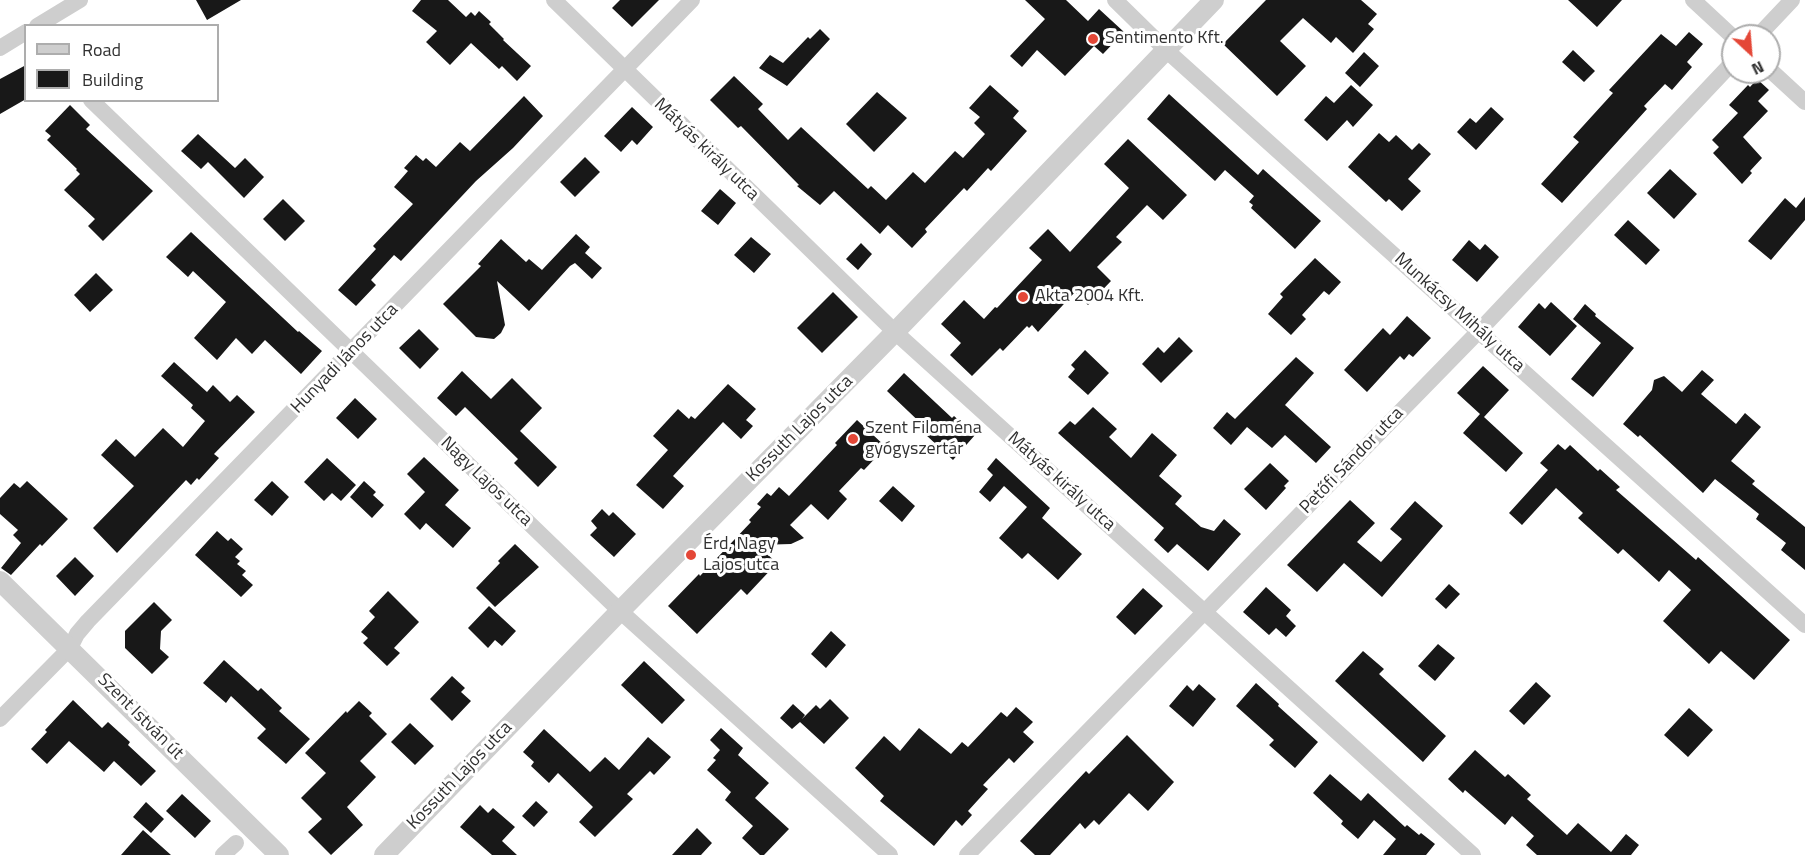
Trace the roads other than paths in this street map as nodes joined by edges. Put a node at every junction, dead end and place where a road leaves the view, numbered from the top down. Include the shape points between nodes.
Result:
1 (80, 0) edge
2 (554, 0) edge
3 (692, 0) edge
4 (1115, 0) edge
5 (1214, 0) edge
6 (1693, 0) edge
7 (1792, 0) edge
8 (40, 24) edge
9 (1769, 24) edge
10 (1721, 26) edge
11 (24, 35) edge
12 (0, 48) edge
13 (1166, 50) junction
14 (623, 69) junction
15 (1721, 75) edge
16 (1781, 80) edge
17 (93, 102) edge
18 (1805, 102) edge
19 (1479, 331) junction
20 (895, 332) junction
21 (352, 352) junction
22 (0, 581) edge
23 (620, 611) junction
24 (1204, 612) junction
25 (1805, 625) edge
26 (70, 648) junction
27 (0, 719) edge
28 (236, 843) dead end
29 (223, 855) edge
30 (279, 855) edge
31 (384, 855) edge
32 (890, 855) edge
33 (967, 855) edge
34 (1473, 855) edge

1 - 8 street
2 - 14 street, Mátyás király utca
3 - 14 street, Hunyadi János utca
4 - 13 street, Munkácsy Mihály utca
5 - 13 street, Kossuth Lajos utca
6 - 10 street
7 - 9 street
11 - 12 street
13 - 19 street, Munkácsy Mihály utca
13 - 20 street, Kossuth Lajos utca
14 - 20 street, Mátyás király utca
14 - 21 street, Hunyadi János utca
15 - 19 street, Petőfi Sándor utca
16 - 18 street
17 - 21 street, Nagy Lajos utca
19 - 24 street, Petőfi Sándor utca
19 - 25 street, Munkácsy Mihály utca
20 - 23 street, Kossuth Lajos utca
20 - 24 street, Mátyás király utca
21 - 23 street, Nagy Lajos utca
21 - 26 street, Hunyadi János utca via 88,621
22 - 26 street, Szent István út
23 - 31 street, Kossuth Lajos utca
23 - 32 street, Nagy Lajos utca
24 - 33 street, Petőfi Sándor utca
24 - 34 street, Mátyás király utca
26 - 27 street, Hunyadi János utca
26 - 30 street, Szent István út
28 - 29 street

